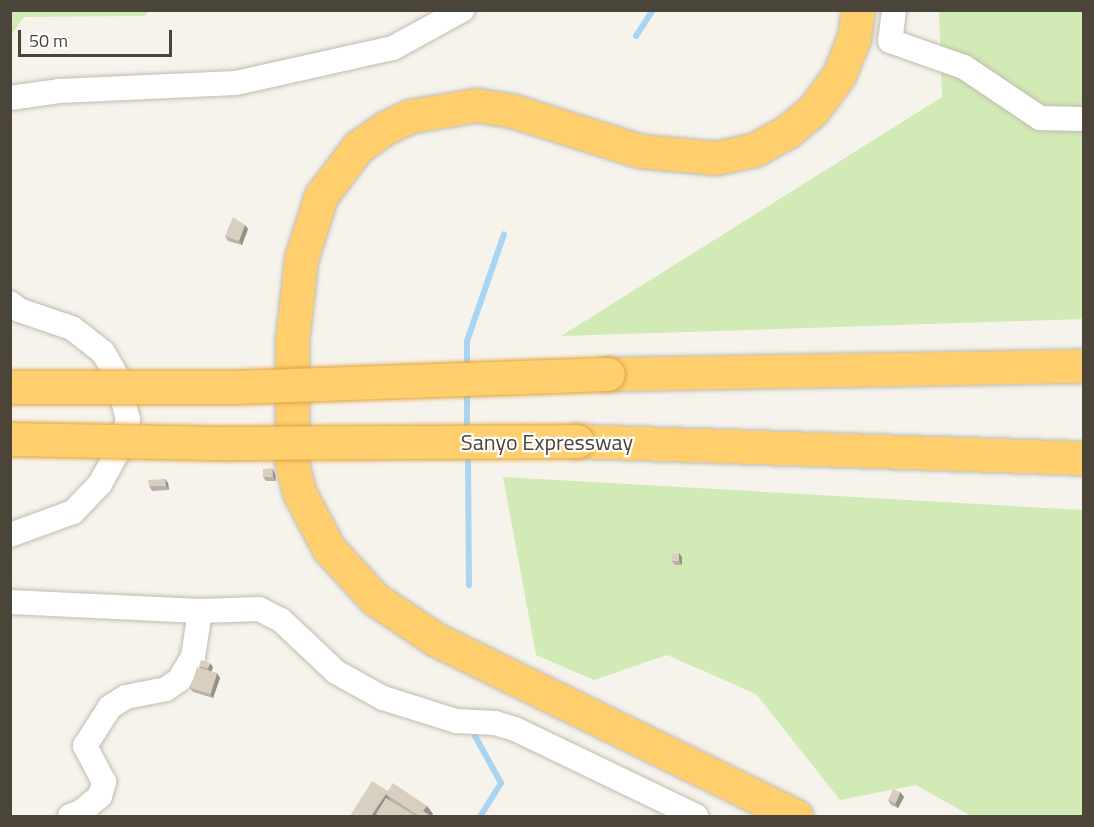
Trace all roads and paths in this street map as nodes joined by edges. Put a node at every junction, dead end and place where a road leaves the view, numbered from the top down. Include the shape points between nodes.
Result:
1 (462, 10) edge
2 (858, 10) edge
3 (894, 10) edge
4 (10, 98) edge
5 (1083, 119) edge
6 (10, 303) edge
7 (1083, 366) edge
8 (10, 387) edge
9 (10, 438) edge
10 (1083, 458) edge
11 (10, 535) edge
12 (10, 602) edge
13 (200, 611) junction
14 (70, 816) edge
15 (696, 816) edge
16 (796, 816) edge

1 - 4 street via 393,48 236,83 59,91
2 - 16 highway via 854,38 839,75 814,109 787,132 754,150 716,158 640,151 513,111 476,105 411,116 385,128 358,147 321,196 302,259 292,341 292,463 299,492 329,549 375,599 435,639
3 - 5 street via 890,40 964,67 1040,118
6 - 11 street via 19,310 72,328 103,352 117,376 128,420 117,453 100,484 73,512
7 - 8 highway, bridge via 608,374 235,387
9 - 10 highway, Sanyo Expressway, bridge via 228,444 577,441
12 - 13 street
13 - 14 street via 193,657 179,680 166,689 126,697 110,707 85,746 104,782 100,796
13 - 15 street via 259,609 281,620 336,672 382,698 456,721 495,723 515,729

